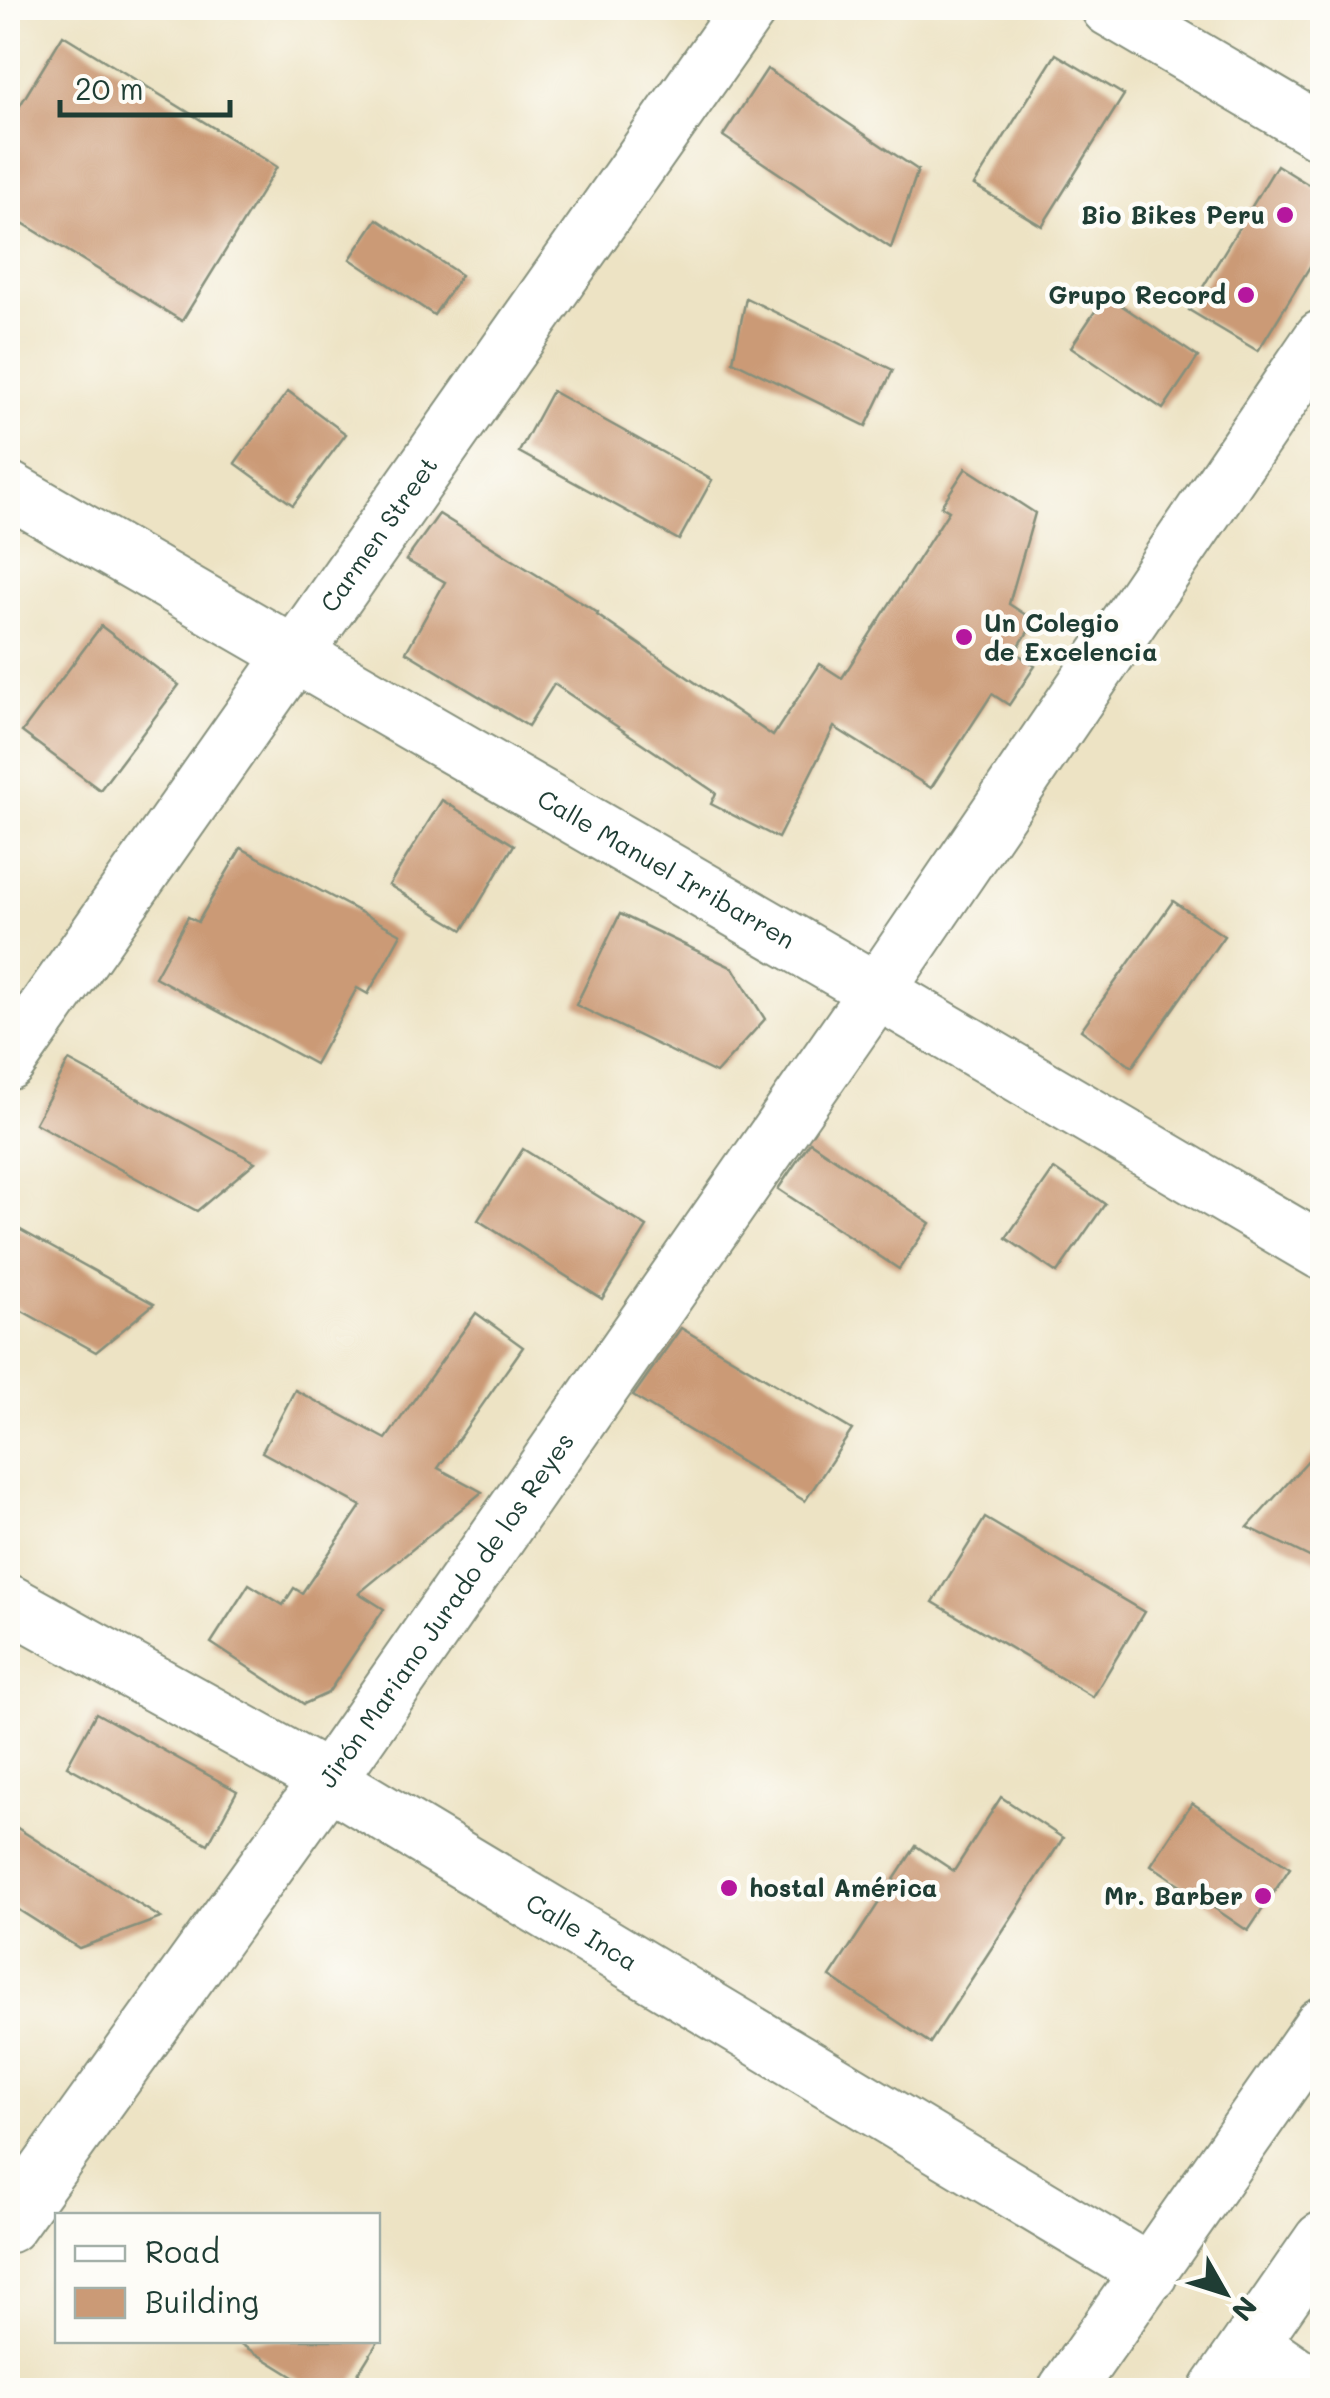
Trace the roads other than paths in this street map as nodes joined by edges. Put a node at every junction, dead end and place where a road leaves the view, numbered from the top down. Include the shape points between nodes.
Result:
1 (748, 8) edge
2 (1109, 8) edge
3 (1322, 132) edge
4 (1322, 338) edge
5 (8, 489) edge
6 (294, 654) junction
7 (878, 991) junction
8 (8, 1062) edge
9 (1322, 1252) edge
10 (8, 1602) edge
11 (328, 1780) junction
12 (1322, 2025) edge
13 (8, 2225) edge
14 (1322, 2240) edge
15 (1150, 2273) junction
16 (1251, 2343) junction
17 (1066, 2390) edge
18 (1218, 2390) edge
19 (1319, 2390) edge

1 - 6 street, Carmen Street
2 - 3 street
4 - 7 street, Jirón Mariano Jurado de los Reyes
5 - 6 street, Calle Manuel Irribarren
6 - 7 street, Calle Manuel Irribarren
6 - 8 street, Carmen Street
7 - 9 street, Calle Manuel Irribarren
7 - 11 street, Jirón Mariano Jurado de los Reyes
10 - 11 street, Calle Inca
11 - 13 street, Jirón Mariano Jurado de los Reyes
11 - 15 street, Calle Inca
12 - 15 street
14 - 16 street
15 - 17 street
16 - 18 street
16 - 19 street

